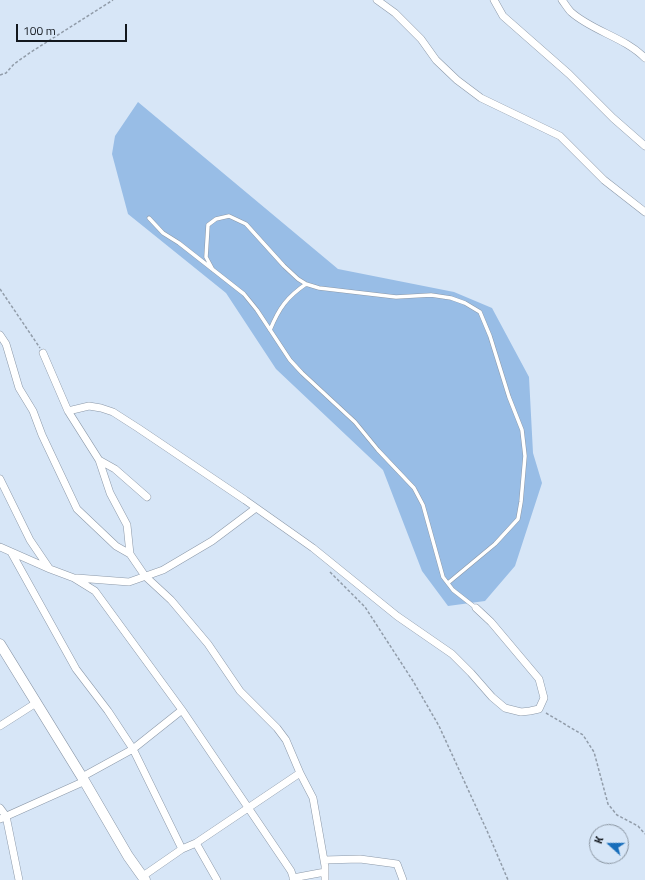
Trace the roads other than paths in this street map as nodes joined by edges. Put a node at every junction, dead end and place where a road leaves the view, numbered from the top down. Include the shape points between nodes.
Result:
1 (377, 0) edge
2 (494, 0) edge
3 (562, 0) edge
4 (645, 58) edge
5 (645, 146) edge
6 (645, 212) edge
7 (149, 218) dead end
8 (213, 270) junction
9 (306, 284) junction
10 (270, 330) junction
11 (0, 335) edge
12 (43, 353) road end
13 (68, 411) junction
14 (99, 460) junction
15 (0, 479) edge
16 (147, 497) dead end
17 (256, 508) junction
18 (0, 547) edge
19 (10, 552) junction
20 (130, 554) junction
21 (50, 569) junction
22 (145, 576) junction
23 (74, 578) junction
24 (448, 583) junction
25 (476, 608) joint
26 (1, 648) edge
27 (36, 703) junction
28 (182, 710) junction
29 (0, 726) edge
30 (133, 750) junction
31 (300, 774) junction
32 (84, 779) junction
33 (0, 808) edge
34 (248, 808) junction
35 (3, 818) edge
36 (196, 842) junction
37 (182, 849) junction
38 (324, 860) junction
39 (325, 872) junction
40 (144, 878) edge
41 (294, 879) edge
42 (19, 880) edge
43 (217, 880) edge
44 (325, 880) edge
45 (404, 880) edge

1 - 6 street via 422,39 436,60 457,80 481,98 560,136 604,180
2 - 5 street via 503,16
3 - 4 street via 572,12 593,27 639,51
7 - 8 lane via 163,233
8 - 9 lane via 206,256 208,225 216,219 229,216 246,224 284,266
8 - 10 lane via 244,294
9 - 10 lane via 283,303
9 - 24 lane via 319,288 396,297 432,295 451,298 480,312 522,430 525,456 522,502 518,518 495,544
10 - 24 lane via 290,360 355,422 414,488 423,505 443,577
11 - 20 street via 6,344 19,388 34,411 42,435 77,509 116,546
12 - 13 street
13 - 14 street
13 - 17 street via 89,406 113,412
14 - 16 street via 115,469
14 - 20 street via 110,493 128,525
15 - 21 street via 30,540
17 - 22 street via 212,541 164,570
17 - 25 street via 313,548 397,616 452,654 492,698 505,708 520,712 539,709 544,698 538,679 491,622
18 - 19 street
19 - 21 street
19 - 30 street via 76,669
20 - 22 street
21 - 23 street
22 - 23 street via 129,582
22 - 31 street via 170,600 208,644 240,691 282,734
23 - 28 street via 95,592
24 - 25 lane
26 - 27 street
27 - 29 street
27 - 32 street
28 - 30 street
28 - 34 street
30 - 32 street
30 - 37 street
31 - 34 street
31 - 38 street via 313,798
32 - 35 street
32 - 40 street via 128,856
33 - 35 street
34 - 36 street
34 - 41 street via 291,870
35 - 42 street
36 - 37 street
36 - 43 street
37 - 40 street
38 - 39 street
38 - 45 street via 360,859 397,864
39 - 41 street
39 - 44 street

